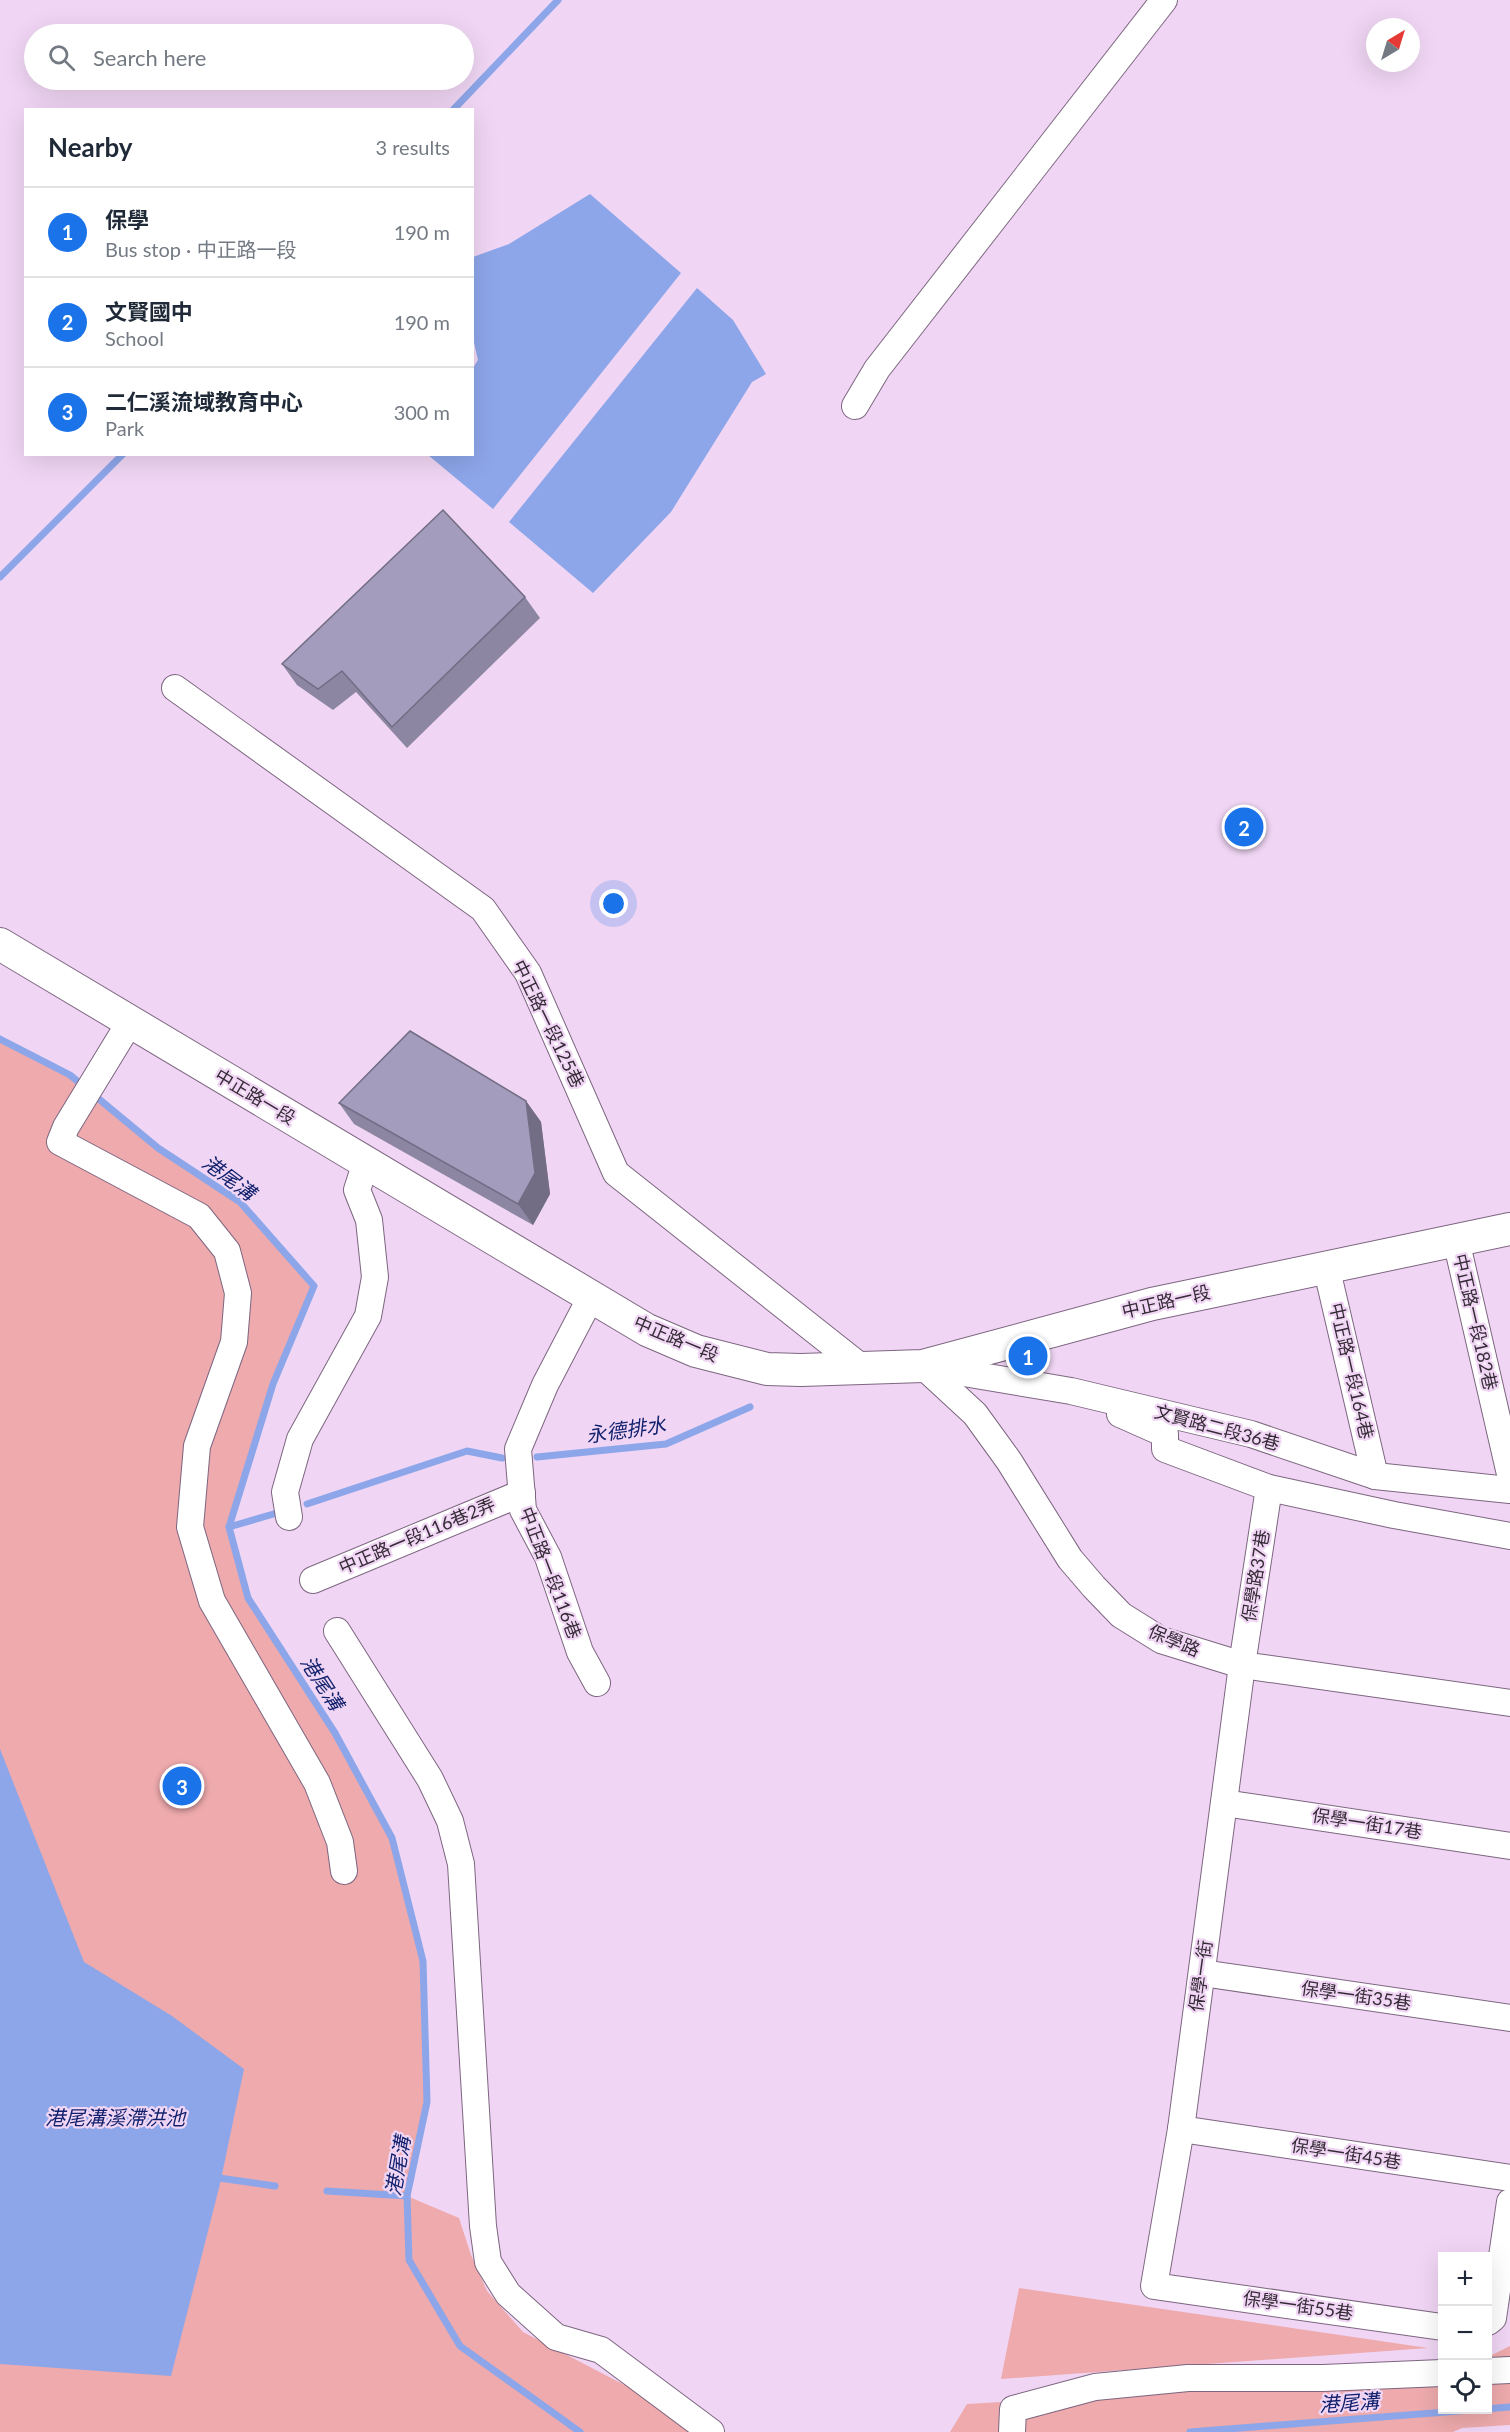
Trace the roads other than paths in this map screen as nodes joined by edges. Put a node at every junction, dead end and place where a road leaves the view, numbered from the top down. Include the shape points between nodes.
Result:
1 (1164, 0) edge
2 (855, 406) dead end
3 (175, 688) dead end
4 (0, 944) edge
5 (130, 1022) junction
6 (366, 1162) junction
7 (1510, 1229) edge
8 (1456, 1240) junction
9 (1326, 1266) junction
10 (591, 1295) junction
11 (923, 1366) junction
12 (861, 1367) junction
13 (1071, 1391) junction
14 (1510, 1473) edge
15 (1375, 1476) junction
16 (1269, 1488) junction
17 (1510, 1490) edge
18 (522, 1493) junction
19 (289, 1517) dead end
20 (1510, 1536) edge
21 (314, 1580) dead end
22 (337, 1631) dead end
23 (1242, 1665) junction
24 (597, 1683) dead end
25 (1510, 1703) edge
26 (1224, 1803) junction
27 (1510, 1846) edge
28 (344, 1871) dead end
29 (1202, 1973) junction
30 (1510, 2018) edge
31 (1181, 2129) junction
32 (1510, 2178) edge
33 (1510, 2202) edge
34 (1154, 2286) joint
35 (1492, 2308) edge
36 (1438, 2326) edge
37 (1510, 2370) edge
38 (1492, 2371) edge
39 (1438, 2373) edge
40 (711, 2432) edge
41 (1012, 2432) edge

1 - 2 street via 877,369
3 - 12 street, 中正路一段125巷 via 483,909 528,973 616,1173
4 - 5 main road, 中正路一段
5 - 6 main road, 中正路一段
5 - 28 street via 60,1142 199,1216 227,1251 238,1293 234,1342 197,1446 190,1527 212,1601 317,1783 340,1842
6 - 10 main road, 中正路一段
6 - 19 street via 357,1190 369,1220 375,1277 368,1316 300,1439 285,1492
7 - 8 main road, 中正路一段
8 - 9 main road, 中正路一段
8 - 14 street, 中正路一段182巷
9 - 11 main road, 中正路一段 via 1152,1304
9 - 15 street, 中正路一段164巷
10 - 12 main road, 中正路一段 via 647,1330 720,1359 767,1369
10 - 18 street, 中正路一段116巷 via 545,1385 518,1449
11 - 12 main road, 中正路一段
11 - 13 street, 文賢路二段36巷
11 - 23 street, 保學路 via 975,1414 1070,1559 1121,1615 1161,1640
13 - 15 street, 文賢路二段36巷 via 1251,1434
13 - 16 street via 1165,1434 1165,1449
15 - 17 street, 文賢路二段36巷
16 - 20 street
16 - 23 street, 保學路37巷
18 - 21 street, 中正路一段116巷2弄
18 - 24 street, 中正路一段116巷 via 523,1510 548,1557 580,1652
22 - 40 street via 430,1779 450,1821 461,1864 488,2262 508,2294 556,2337 601,2350
23 - 25 street, 保學路
23 - 26 street, 保學一街
26 - 27 street, 保學一街17巷
26 - 29 street, 保學一街
29 - 30 street, 保學一街35巷
29 - 31 street, 保學一街
31 - 32 street, 保學一街45巷
31 - 34 street, 保學一街
33 - 35 street
34 - 36 street, 保學一街55巷
37 - 38 street
39 - 41 street via 1188,2378 1095,2386 1013,2409

